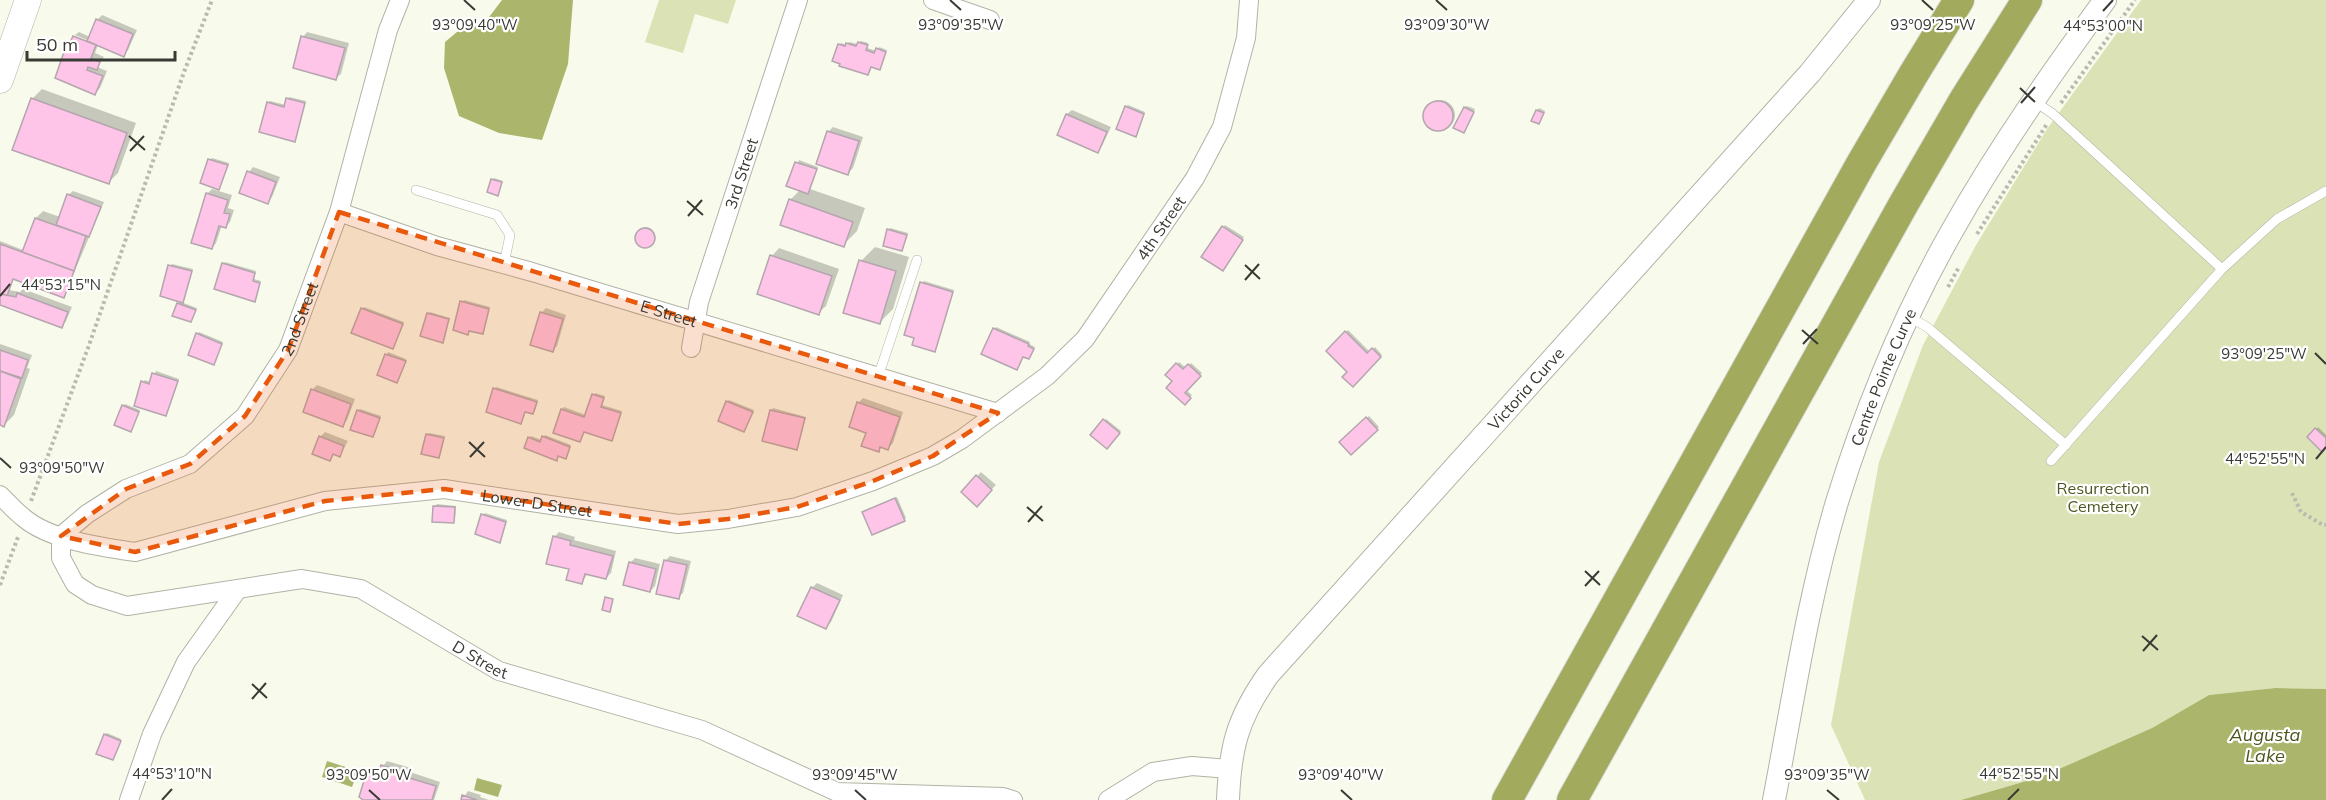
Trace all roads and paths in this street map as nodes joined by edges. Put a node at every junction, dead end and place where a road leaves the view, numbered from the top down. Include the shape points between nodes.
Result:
1 (28, 0) edge
2 (212, 0) edge
3 (400, 0) edge
4 (798, 0) edge
5 (933, 0) edge
6 (1249, 0) edge
7 (1869, 0) edge
8 (1959, 0) edge
9 (2027, 0) edge
10 (2105, 0) edge
11 (2135, 0) edge
12 (990, 20) dead end
13 (0, 81) edge
14 (2034, 101) junction
15 (2053, 114) junction
16 (416, 190) dead end
17 (2326, 191) edge
18 (339, 212) junction
19 (1976, 235) dead end
20 (917, 260) dead end
21 (504, 264) junction
22 (1959, 266) dead end
23 (2222, 269) junction
24 (1918, 321) junction
25 (696, 322) junction
26 (691, 348) dead end
27 (878, 377) junction
28 (998, 413) junction
29 (2066, 445) junction
30 (2051, 461) dead end
31 (2292, 493) dead end
32 (0, 495) edge
33 (32, 498) dead end
34 (2326, 525) edge
35 (61, 536) junction
36 (14, 548) dead end
37 (0, 585) edge
38 (238, 588) junction
39 (1229, 770) junction
40 (129, 800) edge
41 (1013, 800) edge
42 (1108, 800) edge
43 (1228, 800) edge
44 (1507, 800) edge
45 (1572, 800) edge
46 (1774, 800) edge

1 - 13 main road
2 - 33 path
3 - 18 street, 2nd Street via 388,30
4 - 25 street, 3rd Street via 699,302
5 - 12 street
6 - 28 street, 4th Street via 1246,38 1222,127 1195,178 1085,339 1047,376
7 - 39 street, Victoria Curve via 1810,73 1268,675 1240,721
8 - 44 highway via 1863,162
9 - 45 highway via 1924,168
10 - 14 street, Centre Pointe Curve
11 - 15 path
14 - 15 lane
14 - 24 street, Centre Pointe Curve via 1970,199
15 - 19 path
15 - 23 lane
16 - 21 lane via 497,215 510,235
17 - 23 lane via 2277,219
18 - 21 street, E Street via 436,246
18 - 35 street, 2nd Street via 288,350 246,416 190,464 126,489
20 - 27 lane
21 - 25 street, E Street
22 - 24 path
23 - 29 lane
24 - 29 lane
24 - 46 street, Centre Pointe Curve via 1863,423 1827,537
25 - 26 street, 3rd Street
25 - 27 street, E Street
27 - 28 street, E Street
28 - 35 street, Lower D Street via 933,456 873,482 797,507 728,519 678,524 444,489 325,501 135,552
29 - 30 lane
31 - 34 path via 2301,512
32 - 35 street via 25,519
35 - 38 street, D Street via 61,558 75,584 92,596 127,606
36 - 37 path
38 - 40 street via 186,662 152,734
38 - 41 street, D Street via 302,579 361,589 499,671 702,730 837,792
39 - 42 street via 1192,766 1153,772
39 - 43 street, Victoria Curve

